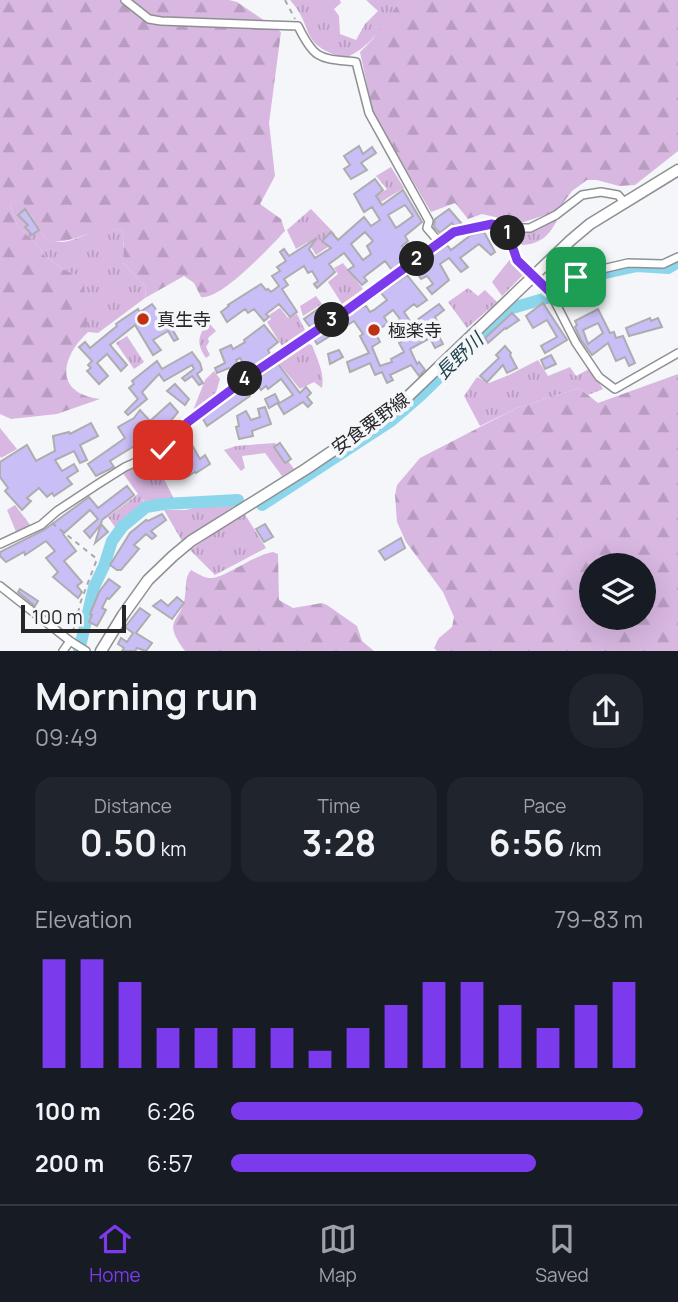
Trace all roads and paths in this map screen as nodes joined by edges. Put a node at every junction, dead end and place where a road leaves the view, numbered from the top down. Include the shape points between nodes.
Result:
1 (125, 0) edge
2 (285, 0) edge
3 (298, 26) junction
4 (678, 167) edge
5 (624, 202) junction
6 (506, 228) junction
7 (439, 243) junction
8 (678, 257) edge
9 (534, 277) junction
10 (551, 295) junction
11 (678, 353) edge
12 (48, 520) junction
13 (0, 544) edge
14 (0, 586) edge
15 (69, 641) junction
16 (63, 651) edge
17 (86, 651) edge
18 (101, 651) edge

1 - 3 street via 149,19 161,21
2 - 3 path
3 - 7 street via 311,51 320,57 356,62 369,113
4 - 5 main road, 安食粟野線
5 - 6 street via 618,195 601,192 582,195 530,228
5 - 9 main road, 安食粟野線 via 590,224
6 - 7 street via 492,224 466,228
6 - 9 street via 517,260
7 - 12 street via 188,422 163,450 125,467
8 - 10 street via 663,264 628,263 598,270 576,277
9 - 10 street
9 - 18 main road, 安食粟野線 via 396,408 173,556 148,580
10 - 11 street via 599,377 615,389
12 - 13 street
12 - 15 path via 97,559
14 - 15 street
15 - 16 street
15 - 17 street

